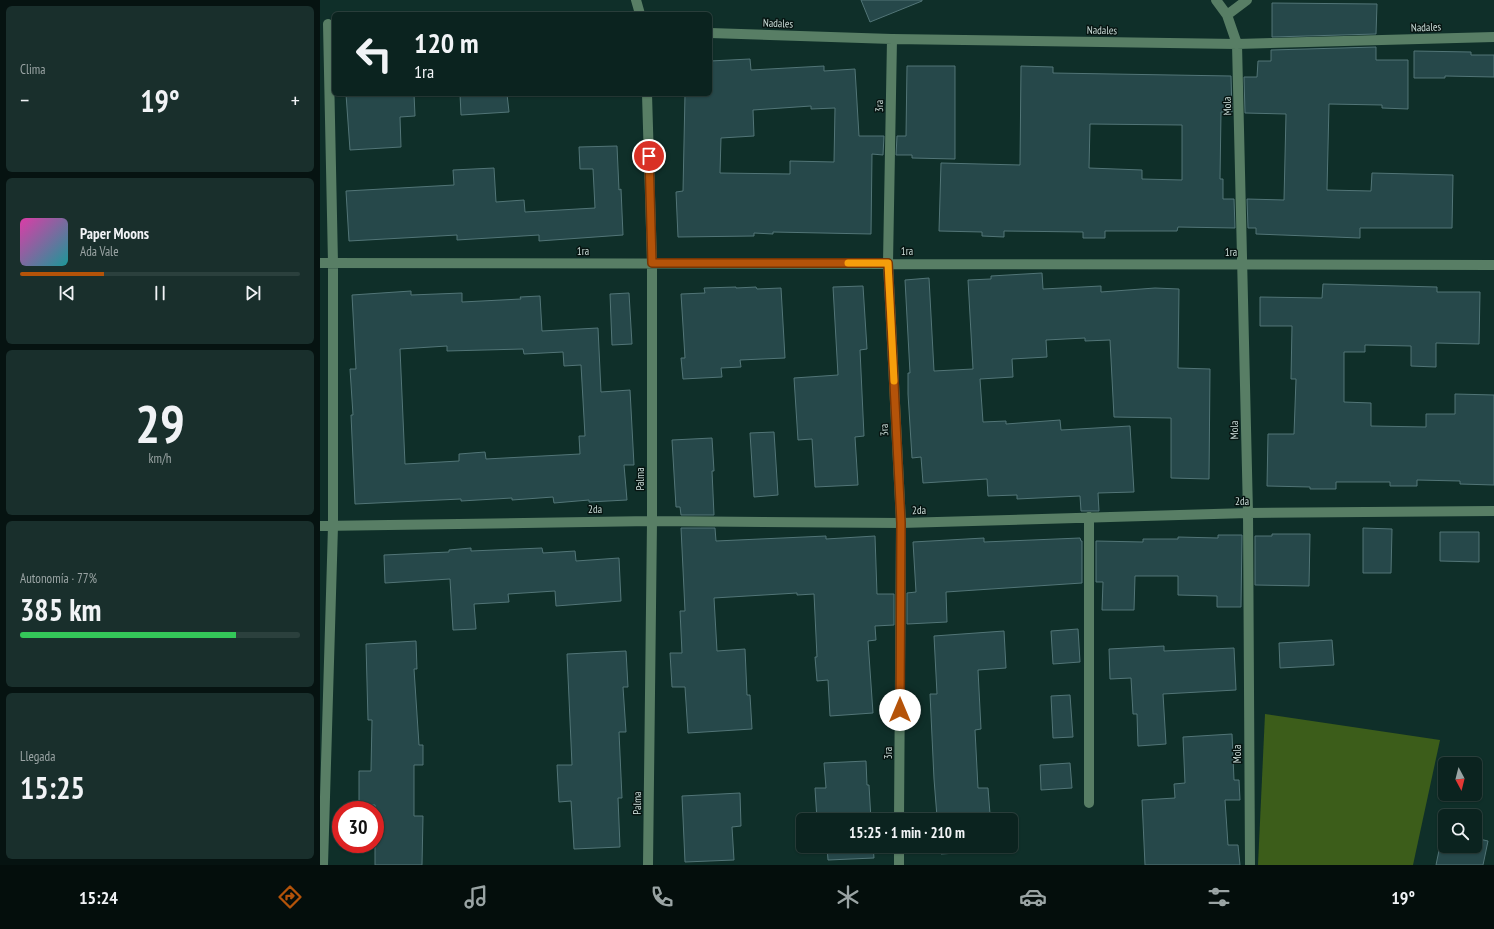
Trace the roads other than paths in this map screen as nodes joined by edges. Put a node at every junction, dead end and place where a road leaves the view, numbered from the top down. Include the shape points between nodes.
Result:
1 (636, 0) edge
2 (1216, 0) edge
3 (1248, 0) edge
4 (639, 12) edge
5 (1227, 15) junction
6 (327, 24) edge
7 (712, 33) edge
8 (1494, 37) edge
9 (892, 39) junction
10 (1237, 44) junction
11 (647, 96) edge
12 (320, 262) edge
13 (333, 262) junction
14 (652, 263) junction
15 (888, 263) junction
16 (1243, 264) junction
17 (1494, 265) edge
18 (1494, 511) edge
19 (1248, 513) junction
20 (1089, 517) junction
21 (652, 521) junction
22 (901, 523) junction
23 (320, 526) edge
24 (333, 526) junction
25 (1090, 803) dead end
26 (899, 813) edge
27 (899, 853) edge
28 (323, 865) edge
29 (648, 865) edge
30 (899, 865) edge
31 (1250, 865) edge

1 - 4 street
2 - 5 street, Mola
3 - 5 street
5 - 10 street, Mola
6 - 13 street
7 - 9 street, Nadales
8 - 10 street, Nadales
9 - 10 street, Nadales
9 - 15 street, 3ra
10 - 16 street, Mola
11 - 14 street, Palma
12 - 13 street, 1ra
13 - 14 street, 1ra
13 - 24 street
14 - 15 street, 1ra
14 - 21 street, Palma
15 - 16 street, 1ra
15 - 22 street, 3ra
16 - 17 street, 1ra
16 - 19 street, Mola
18 - 19 street, 2da
19 - 20 street, 2da
19 - 31 street, Mola
20 - 22 street, 2da
20 - 25 street
21 - 22 street, 2da
21 - 24 street, 2da
21 - 29 street, Palma
22 - 26 street, 3ra
23 - 24 street, 2da
24 - 28 street
27 - 30 street

